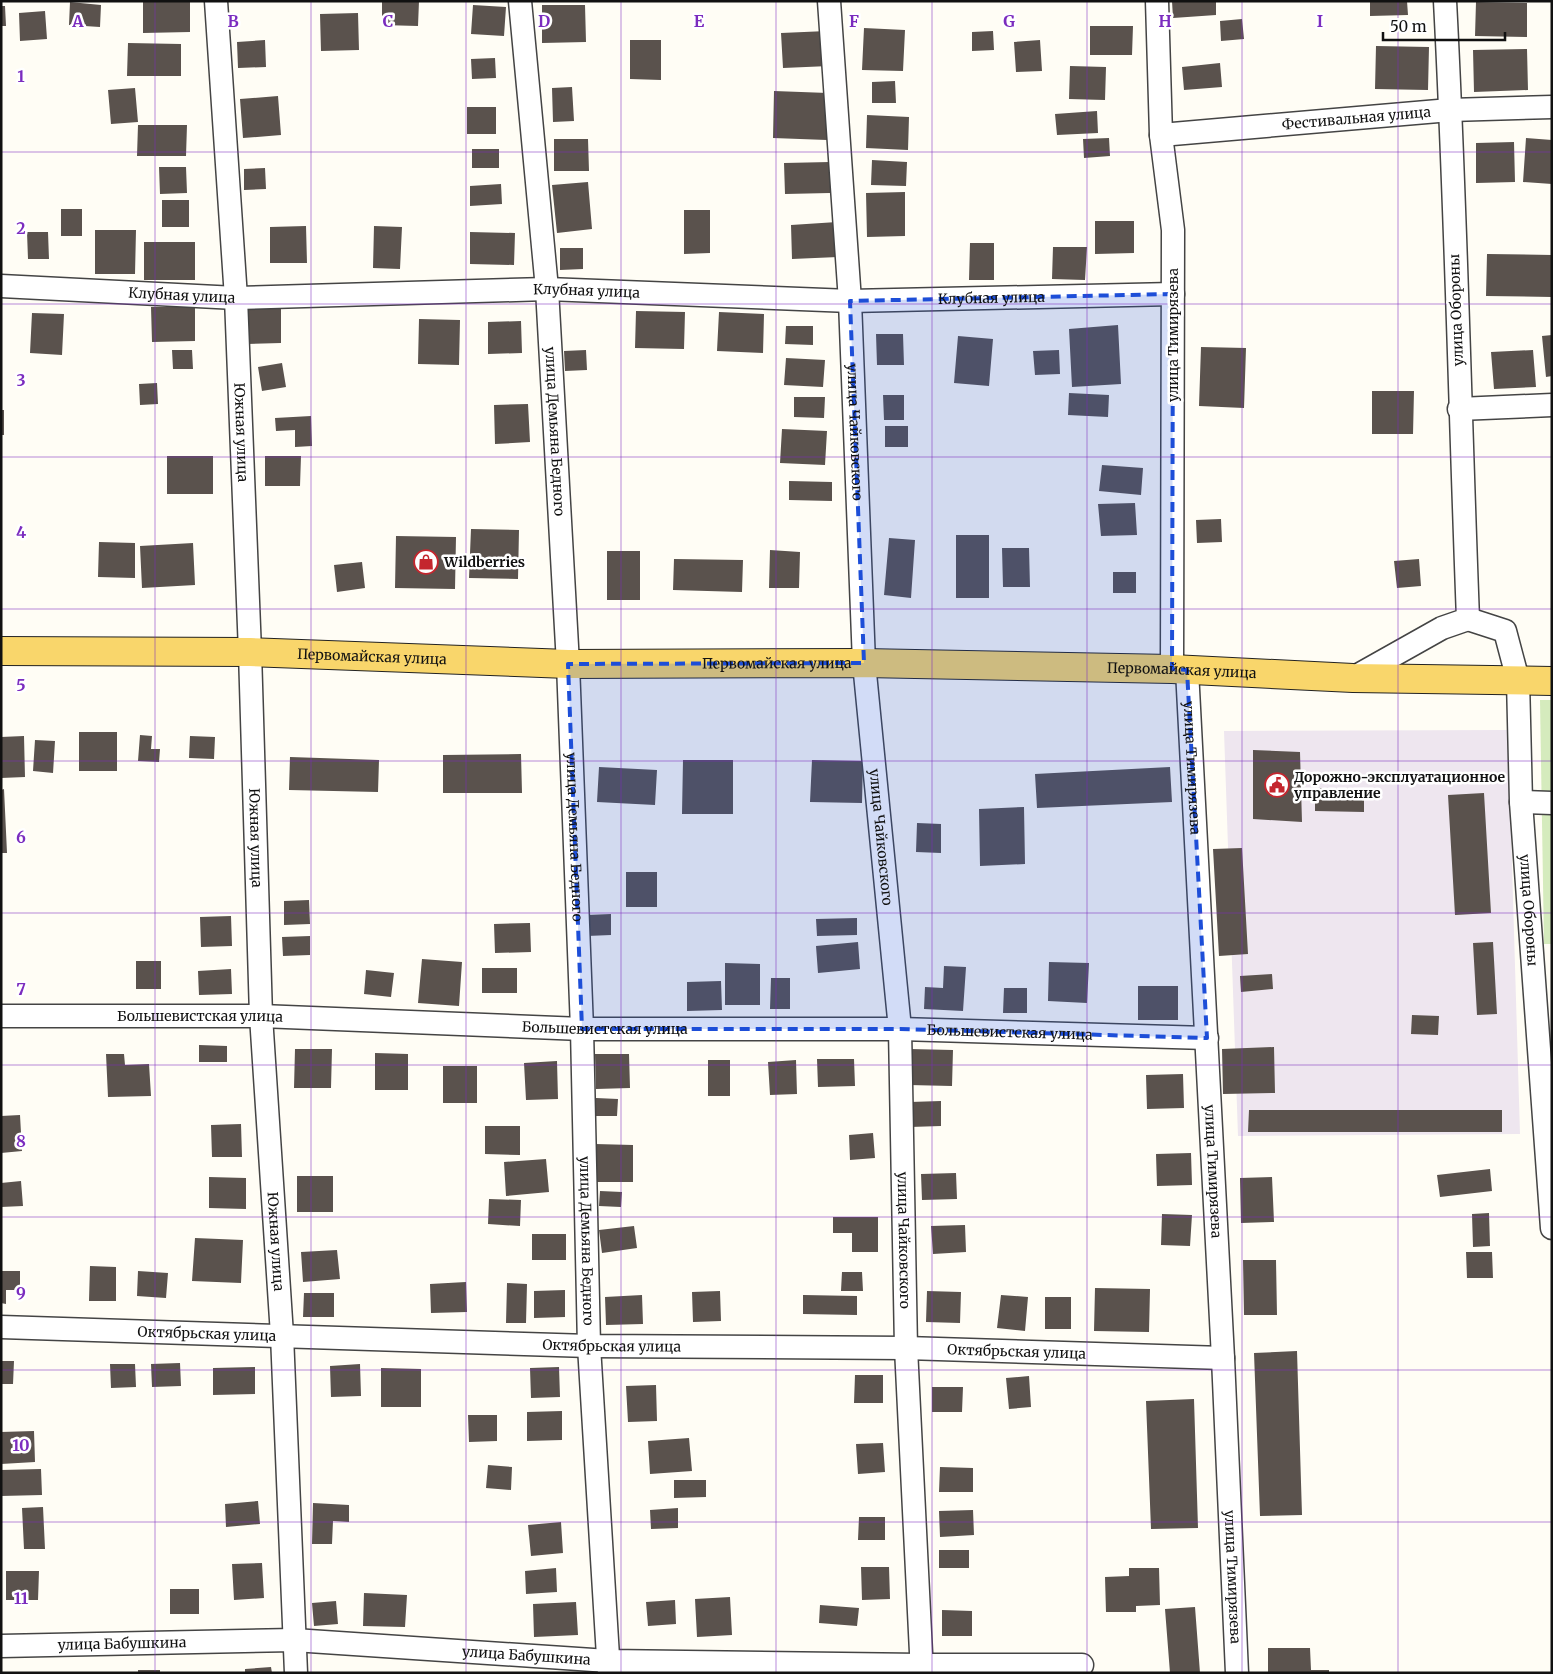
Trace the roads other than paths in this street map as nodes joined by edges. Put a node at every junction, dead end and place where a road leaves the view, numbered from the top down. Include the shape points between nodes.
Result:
1 (216, 1) edge
2 (520, 1) edge
3 (829, 1) edge
4 (1157, 1) edge
5 (1445, 1) edge
6 (1552, 107) edge
7 (1450, 110) junction
8 (1161, 135) junction
9 (1, 286) edge
10 (547, 289) junction
11 (1173, 294) junction
12 (236, 298) junction
13 (850, 300) junction
14 (1552, 405) edge
15 (1460, 409) junction
16 (1468, 619) junction
17 (1, 650) edge
18 (250, 652) junction
19 (864, 663) junction
20 (568, 664) junction
21 (1179, 670) junction
22 (1353, 678) junction
23 (1518, 680) junction
24 (1552, 681) edge
25 (1521, 802) junction
26 (1552, 803) edge
27 (1542, 964) edge
28 (1, 1016) edge
29 (261, 1016) junction
30 (582, 1029) junction
31 (900, 1029) junction
32 (1207, 1038) junction
33 (1552, 1228) edge
34 (1, 1327) edge
35 (282, 1335) junction
36 (589, 1346) junction
37 (906, 1348) junction
38 (1223, 1358) junction
39 (294, 1640) junction
40 (1, 1646) edge
41 (1082, 1665) dead end
42 (608, 1667) edge
43 (922, 1669) edge
44 (296, 1673) edge
45 (1237, 1673) edge

1 - 12 street, Южная улица
2 - 10 street, улица Демьяна Бедного
3 - 13 street, улица Чайковского
4 - 8 street, улица Тимирязева
5 - 7 street, улица Обороны
6 - 7 street, Фестивальная улица
7 - 8 street, Фестивальная улица
7 - 15 street, улица Обороны
8 - 11 street, улица Тимирязева via 1173,230
9 - 12 street, Клубная улица
10 - 12 street, Клубная улица
10 - 13 street, Клубная улица
10 - 20 street, улица Демьяна Бедного
11 - 13 street, Клубная улица
11 - 21 street, улица Тимирязева
12 - 18 street, Южная улица
13 - 19 street, улица Чайковского
14 - 15 street
15 - 16 street, улица Обороны
16 - 22 street via 1442,628
16 - 23 street, улица Обороны via 1505,631
17 - 18 main road, Первомайская улица
18 - 20 main road, Первомайская улица
18 - 29 street, Южная улица
19 - 20 main road, Первомайская улица
19 - 21 main road, Первомайская улица
19 - 31 street, улица Чайковского
20 - 30 street, улица Демьяна Бедного
21 - 22 main road, Первомайская улица
21 - 32 street, улица Тимирязева
22 - 23 main road, Первомайская улица
23 - 24 main road, Первомайская улица
23 - 25 street, улица Обороны
25 - 26 street
25 - 27 street, улица Обороны
27 - 33 street, улица Обороны
28 - 29 street, Большевистская улица
29 - 30 street, Большевистская улица
29 - 35 street, Южная улица
30 - 31 street, Большевистская улица
30 - 36 street, улица Демьяна Бедного
31 - 32 street, Большевистская улица
31 - 37 street, улица Чайковского
32 - 38 street, улица Тимирязева
34 - 35 street, Октябрьская улица
35 - 36 street, Октябрьская улица
35 - 39 street, Южная улица
36 - 37 street, Октябрьская улица
36 - 42 street, улица Демьяна Бедного
37 - 38 street, Октябрьская улица
37 - 43 street, улица Чайковского
38 - 45 street, улица Тимирязева
39 - 40 street, улица Бабушкина
39 - 42 street, улица Бабушкина
39 - 44 street, Южная улица
41 - 43 street, улица Бабушкина
42 - 43 street, улица Бабушкина

